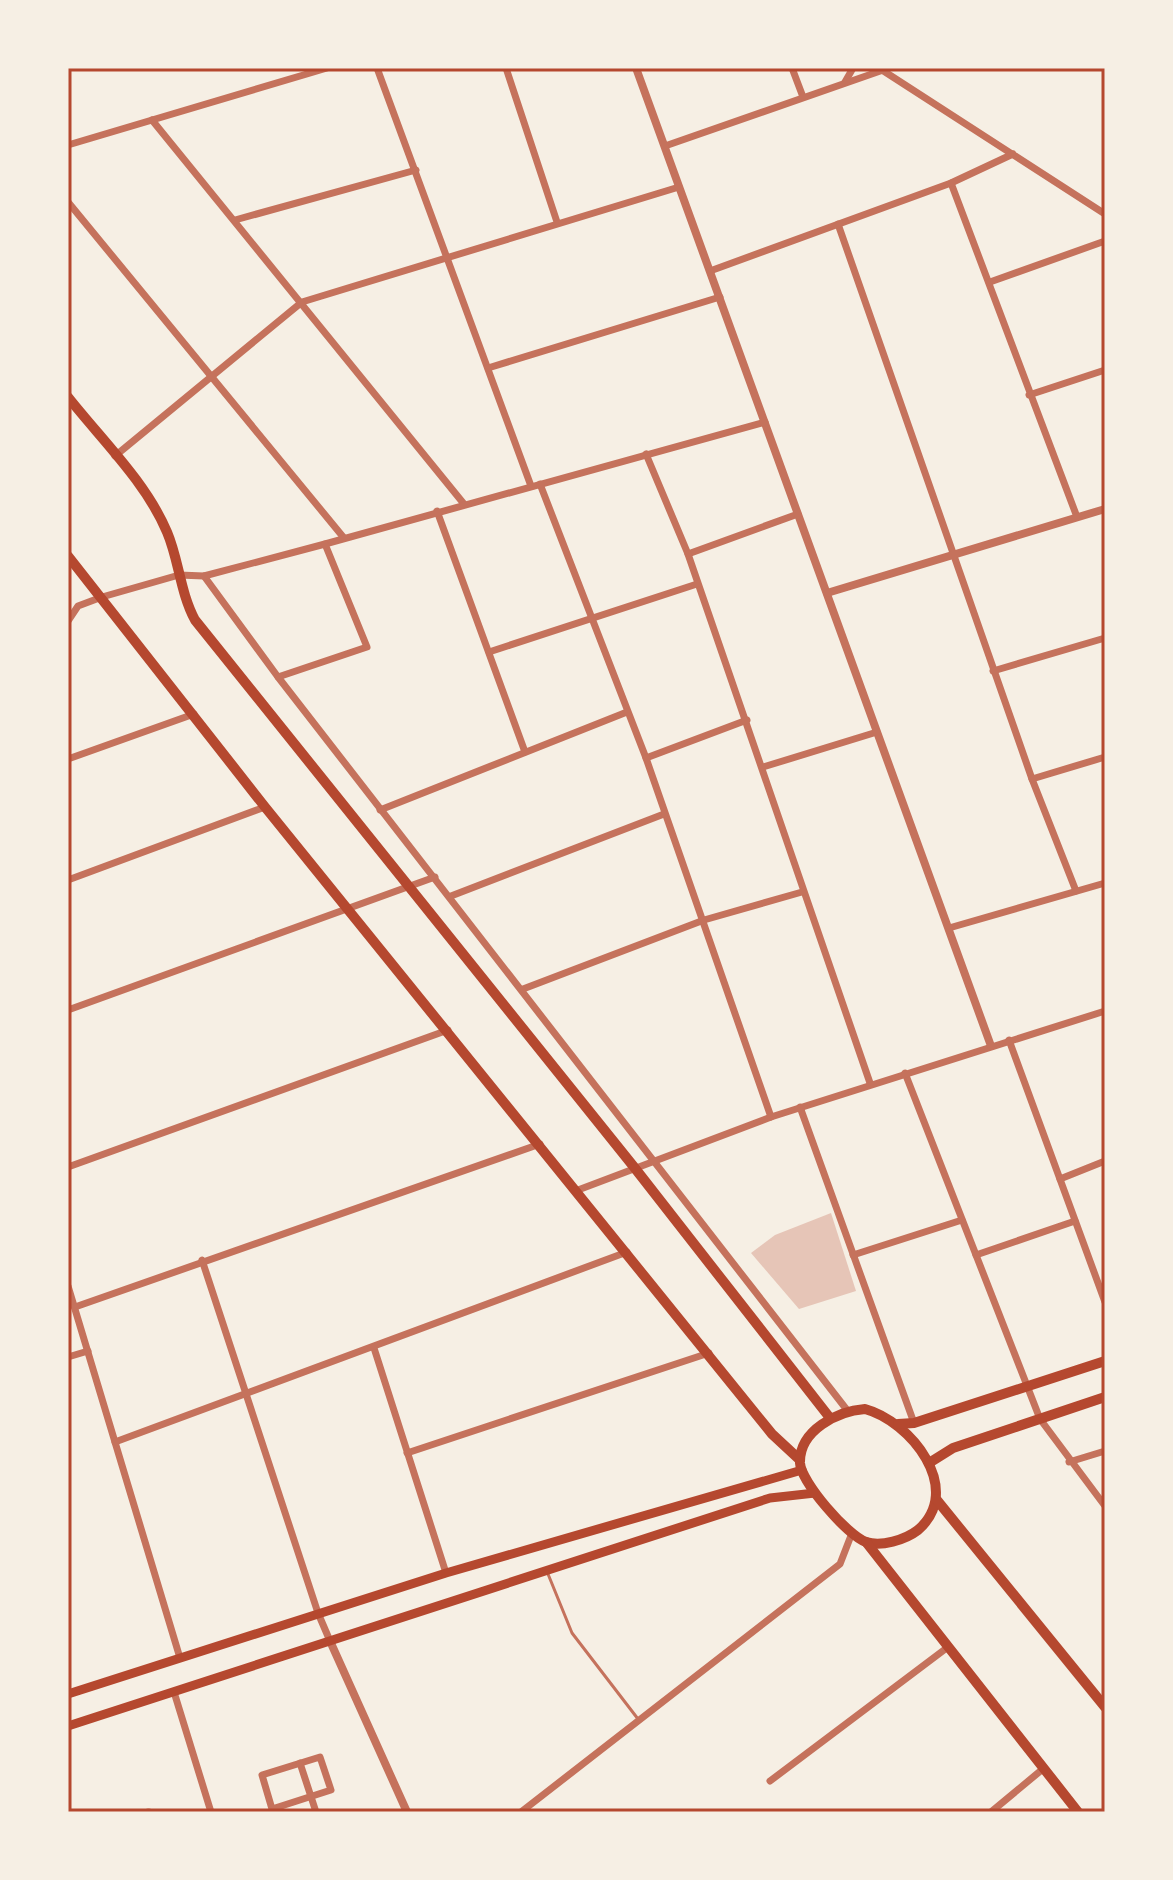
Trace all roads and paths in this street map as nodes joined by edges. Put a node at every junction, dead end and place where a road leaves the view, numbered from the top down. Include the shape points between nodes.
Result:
1 (327, 68) edge
2 (377, 68) edge
3 (506, 68) edge
4 (636, 68) edge
5 (792, 68) edge
6 (853, 68) edge
7 (885, 69) edge
8 (312, 70) edge
9 (845, 82) junction
10 (803, 97) junction
11 (152, 120) junction
12 (68, 145) edge
13 (665, 146) junction
14 (1013, 154) junction
15 (416, 170) junction
16 (951, 183) junction
17 (679, 187) junction
18 (68, 202) edge
19 (1105, 214) edge
20 (235, 220) junction
21 (557, 222) junction
22 (838, 224) junction
23 (1105, 241) edge
24 (448, 257) junction
25 (710, 271) junction
26 (990, 282) junction
27 (720, 297) junction
28 (302, 302) junction
29 (488, 368) junction
30 (1105, 370) edge
31 (208, 376) junction
32 (1029, 395) junction
33 (68, 397) edge
34 (765, 422) junction
35 (646, 454) junction
36 (115, 456) junction
37 (535, 485) junction
38 (464, 504) junction
39 (1105, 509) edge
40 (437, 511) junction
41 (798, 514) junction
42 (1077, 517) junction
43 (344, 538) junction
44 (325, 544) junction
45 (688, 554) junction
46 (952, 554) junction
47 (68, 556) edge
48 (179, 575) junction
49 (204, 576) junction
50 (697, 584) junction
51 (827, 593) junction
52 (102, 597) junction
53 (68, 602) edge
54 (78, 606) junction
55 (590, 618) junction
56 (68, 621) edge
57 (1105, 638) edge
58 (489, 652) junction
59 (993, 671) junction
60 (278, 677) junction
61 (627, 712) junction
62 (194, 714) junction
63 (747, 720) junction
64 (877, 732) junction
65 (525, 752) junction
66 (1105, 757) edge
67 (646, 758) junction
68 (68, 759) edge
69 (763, 767) junction
70 (1032, 779) junction
71 (265, 807) junction
72 (380, 810) junction
73 (664, 814) junction
74 (435, 877) junction
75 (68, 880) edge
76 (1105, 883) edge
77 (411, 887) junction
78 (1076, 891) junction
79 (802, 892) junction
80 (451, 896) junction
81 (349, 910) junction
82 (704, 920) junction
83 (949, 928) junction
84 (523, 989) junction
85 (68, 1010) edge
86 (1105, 1011) edge
87 (448, 1030) junction
88 (1009, 1040) junction
89 (991, 1046) junction
90 (905, 1073) junction
91 (870, 1083) junction
92 (800, 1107) junction
93 (771, 1117) junction
94 (540, 1144) junction
95 (652, 1161) junction
96 (1105, 1161) edge
97 (68, 1167) edge
98 (634, 1167) junction
99 (1060, 1179) junction
100 (578, 1190) junction
101 (962, 1220) junction
102 (1075, 1221) junction
103 (627, 1252) junction
104 (853, 1255) junction
105 (976, 1255) junction
106 (202, 1260) junction
107 (68, 1286) edge
108 (1105, 1302) edge
109 (75, 1307) junction
110 (374, 1348) junction
111 (88, 1351) junction
112 (709, 1353) junction
113 (68, 1357) edge
114 (1105, 1361) edge
115 (1026, 1387) junction
116 (245, 1397) junction
117 (1105, 1397) edge
118 (847, 1410) junction
119 (830, 1418) junction
120 (1040, 1419) junction
121 (914, 1423) junction
122 (898, 1424) junction
123 (115, 1442) junction
124 (1105, 1451) edge
125 (407, 1453) junction
126 (1069, 1462) junction
127 (929, 1463) junction
128 (801, 1465) junction
129 (815, 1493) junction
130 (936, 1499) junction
131 (1105, 1506) edge
132 (852, 1533) junction
133 (866, 1542) junction
134 (547, 1571) junction
135 (446, 1573) junction
136 (318, 1613) junction
137 (330, 1641) junction
138 (948, 1647) junction
139 (180, 1658) junction
140 (174, 1692) junction
141 (68, 1694) edge
142 (1105, 1707) edge
143 (639, 1720) junction
144 (68, 1726) edge
145 (300, 1763) junction
146 (1044, 1768) junction
147 (770, 1781) dead end
148 (311, 1796) junction
149 (211, 1812) edge
150 (316, 1812) edge
151 (407, 1812) edge
152 (521, 1812) edge
153 (991, 1812) edge
154 (1078, 1812) edge

1 - 8 street
2 - 15 street
3 - 21 street
4 - 13 street
5 - 10 street
6 - 9 street
7 - 9 street
7 - 14 street
8 - 11 street
9 - 10 street
10 - 13 street
11 - 12 street
11 - 20 street
13 - 17 street
14 - 16 street
14 - 19 street
15 - 20 street
15 - 24 street
16 - 22 street
16 - 26 street
17 - 21 street
17 - 25 street
18 - 31 street
20 - 28 street
21 - 24 street
22 - 25 street
22 - 46 street
23 - 26 street
24 - 28 street
24 - 29 street
25 - 27 street
26 - 32 street
27 - 29 street
27 - 34 street
28 - 31 street
28 - 38 street
29 - 37 street
30 - 32 street
31 - 36 street
31 - 43 street
32 - 42 street
33 - 36 main road
34 - 35 street
34 - 41 street
35 - 37 street
35 - 45 street
36 - 48 main road via 167,531
37 - 38 street
37 - 55 street
38 - 40 street
39 - 42 street
40 - 43 street
40 - 58 street
41 - 45 street
41 - 51 street
42 - 46 street
43 - 44 street
44 - 49 street
44 - 60 street via 367,647
45 - 50 street
46 - 51 street
46 - 59 street
47 - 52 main road
48 - 49 street
48 - 52 street
48 - 77 main road via 195,620
49 - 60 street
50 - 55 street
50 - 63 street
51 - 64 street
52 - 54 street
52 - 62 main road
53 - 54 street
54 - 56 street
55 - 58 street
55 - 61 street
57 - 59 street
58 - 65 street
59 - 70 street
60 - 72 street
61 - 65 street
61 - 67 street
62 - 68 street
62 - 71 main road
63 - 67 street
63 - 69 street
64 - 69 street
64 - 83 street
65 - 72 street
66 - 70 street
67 - 73 street
69 - 79 street
70 - 78 street
71 - 75 street
71 - 81 main road
72 - 74 street
73 - 80 street
73 - 82 street
74 - 77 street
74 - 80 street
76 - 78 street
77 - 81 street
77 - 98 main road
78 - 83 street
79 - 82 street
79 - 91 street
80 - 84 street
81 - 85 street
81 - 87 main road
82 - 84 street
82 - 93 street
83 - 89 street
84 - 95 street
86 - 88 street
87 - 94 main road
87 - 97 street
88 - 89 street
88 - 99 street
89 - 90 street
90 - 91 street
90 - 101 street
91 - 92 street
92 - 93 street
92 - 104 street
93 - 95 street
94 - 100 main road
94 - 106 street
95 - 98 street
95 - 118 street
96 - 99 street
98 - 100 street
98 - 119 main road
99 - 102 street
100 - 103 main road
101 - 104 street
101 - 105 street
102 - 105 street
102 - 108 street
103 - 110 street
103 - 112 main road
104 - 121 street
105 - 115 street
106 - 109 street
106 - 116 street
107 - 109 street
109 - 111 street
110 - 116 street
110 - 125 street
111 - 113 street
111 - 123 street
112 - 125 street
112 - 128 main road
114 - 115 main road
115 - 120 street
115 - 121 main road
116 - 123 street
116 - 136 street
117 - 120 main road
118 - 119 main road
118 - 122 main road via 865,1409
119 - 128 main road via 808,1441
120 - 126 street
120 - 127 main road via 953,1448
121 - 122 main road
122 - 127 main road
123 - 139 street
124 - 126 street
125 - 135 street
126 - 131 street
127 - 130 main road
128 - 129 main road
128 - 135 main road
129 - 132 main road
129 - 134 main road via 770,1498
130 - 133 main road via 918,1530 903,1539
130 - 142 main road
132 - 133 main road
132 - 143 street via 840,1564
133 - 138 main road
134 - 137 main road
134 - 143 lane via 572,1633
135 - 136 main road
136 - 137 street
136 - 139 main road
137 - 140 main road
137 - 151 street
138 - 146 main road
138 - 147 street
139 - 141 main road
140 - 144 main road
140 - 149 street
143 - 152 street
145 - 148 street
145 - 148 street via 320,1757 331,1790
145 - 148 street via 262,1775 272,1809
146 - 153 street
146 - 154 main road
148 - 150 street

